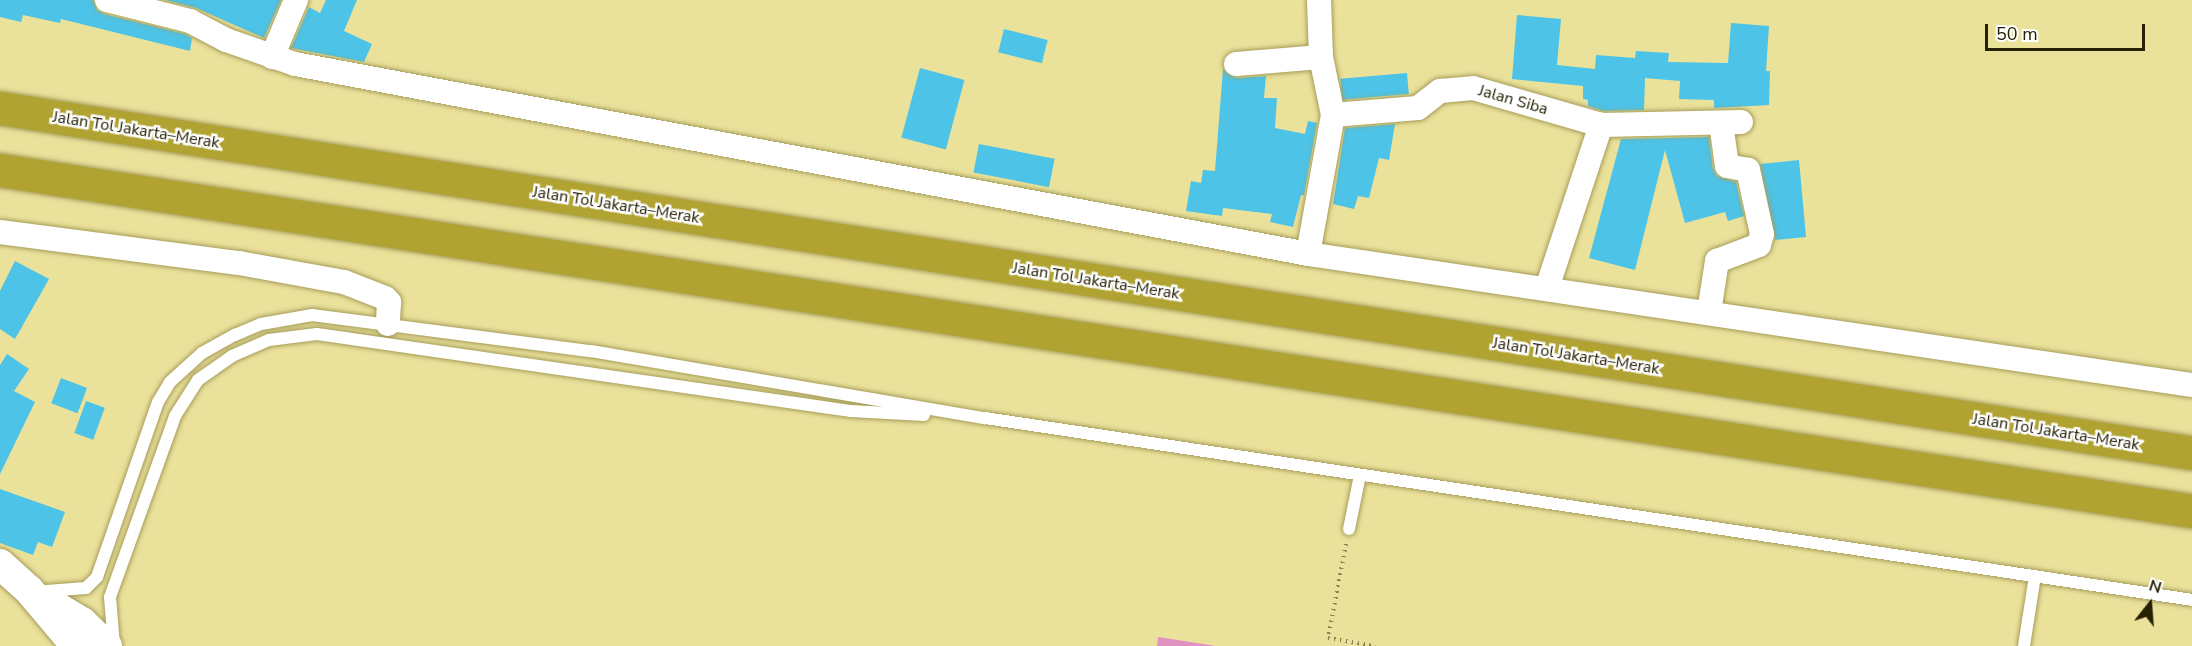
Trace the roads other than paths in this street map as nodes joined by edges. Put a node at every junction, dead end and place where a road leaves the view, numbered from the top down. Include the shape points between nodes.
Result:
1 (107, 0) edge
2 (296, 0) edge
3 (1319, 0) edge
4 (272, 57) junction
5 (1321, 57) junction
6 (1236, 64) dead end
7 (0, 108) edge
8 (1333, 115) junction
9 (1601, 126) junction
10 (0, 171) edge
11 (0, 232) edge
12 (1308, 254) junction
13 (1547, 288) junction
14 (1709, 312) junction
15 (388, 324) junction
16 (2192, 385) edge
17 (985, 418) junction
18 (2192, 453) edge
19 (1360, 476) junction
20 (2192, 511) edge
21 (1349, 529) road end
22 (0, 564) edge
23 (2035, 576) junction
24 (29, 590) junction
25 (2192, 600) edge
26 (76, 646) edge
27 (107, 646) edge
28 (114, 646) edge
29 (2024, 646) edge

1 - 4 street via 190,21
2 - 4 street
3 - 5 street
4 - 12 street via 306,67
5 - 6 street
5 - 8 street
7 - 18 highway, Jalan Tol Jakarta–Merak
8 - 9 street, Jalan Siba via 1418,108 1440,91 1473,88
8 - 12 street
9 - 13 street
9 - 14 street, Jalan Siba via 1731,123 1726,166 1748,170 1762,234 1759,245 1717,261
10 - 20 highway
11 - 15 street via 239,263 344,282 385,298 389,302
12 - 13 street
13 - 14 street
14 - 16 street
15 - 17 lane via 602,353
15 - 24 lane via 312,315 261,324 202,353 170,382 158,402 97,577 86,588 63,592
17 - 19 lane
17 - 28 lane via 851,411 317,334 269,340 232,356 198,380 175,416 110,597
19 - 21 lane
19 - 23 lane
22 - 24 street
23 - 25 lane
23 - 29 lane
24 - 26 street
24 - 27 street via 82,622

